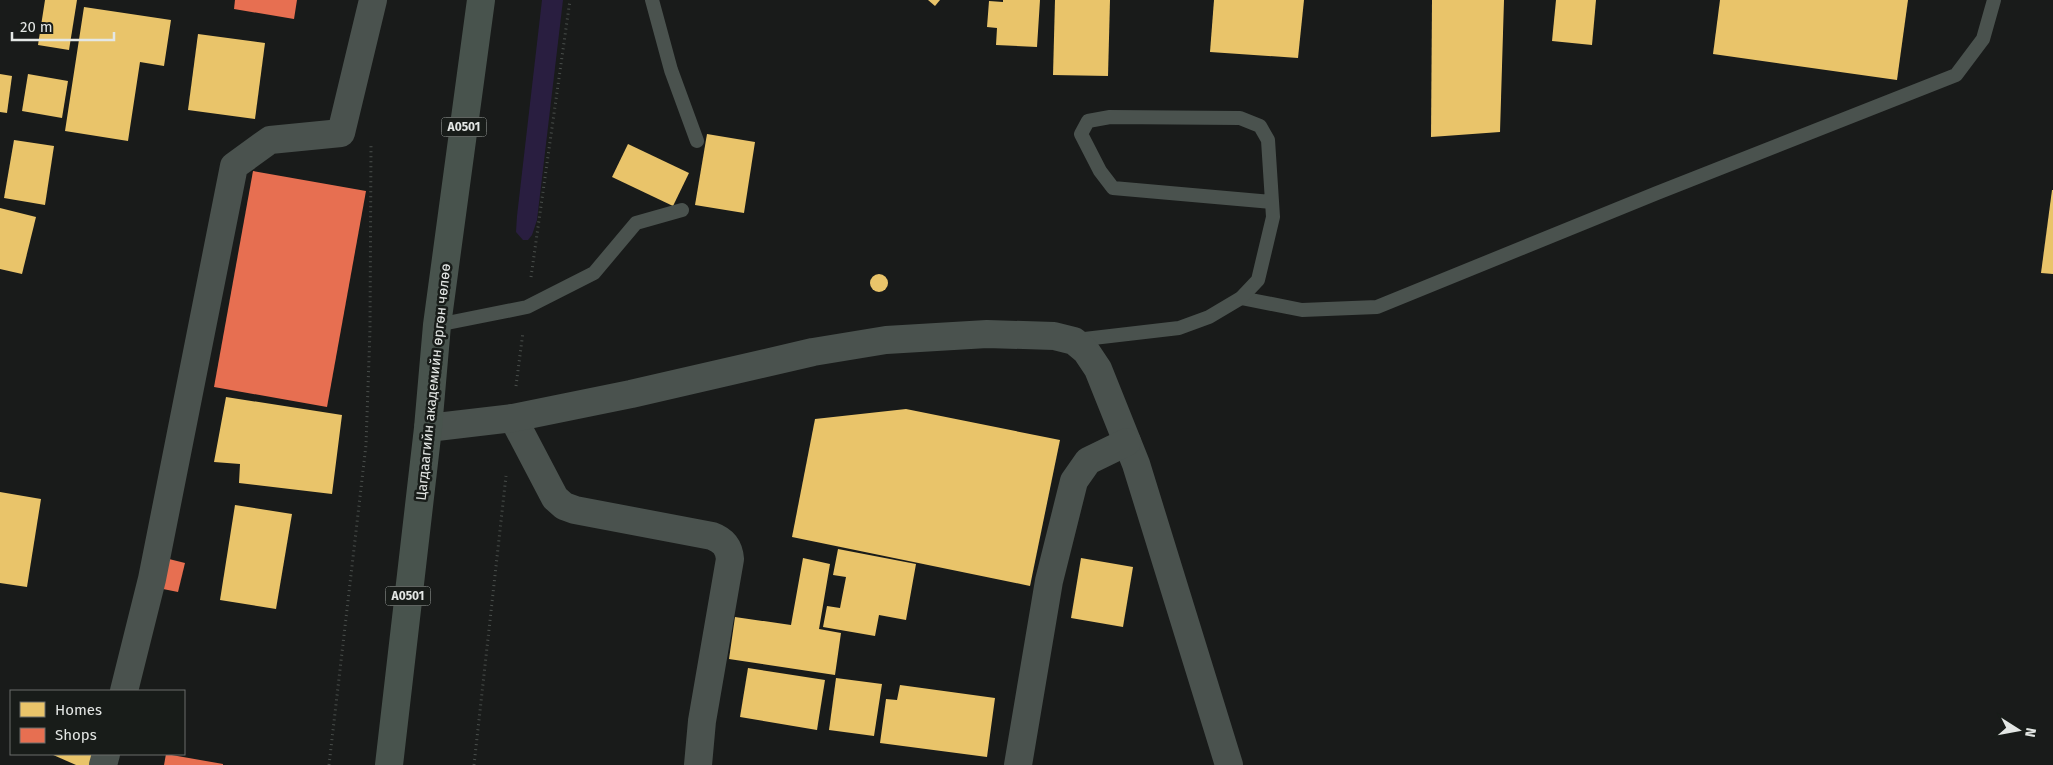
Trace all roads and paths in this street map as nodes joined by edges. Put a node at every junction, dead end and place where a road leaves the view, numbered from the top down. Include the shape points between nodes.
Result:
1 (373, 0) edge
2 (481, 0) edge
3 (652, 0) edge
4 (1994, 0) edge
5 (371, 141) dead end
6 (696, 141) dead end
7 (1272, 202) junction
8 (682, 210) dead end
9 (1241, 298) junction
10 (437, 325) junction
11 (1074, 341) junction
12 (513, 418) junction
13 (428, 428) junction
14 (1127, 442) junction
15 (124, 690) edge
16 (329, 765) edge
17 (389, 765) edge
18 (698, 765) edge
19 (1018, 765) edge
20 (1229, 765) edge

1 - 15 street via 341,133 270,140 234,166 152,579
2 - 10 highway, Цагдаагийн академийн өргөн чөлөө / A0501
3 - 6 lane via 670,70
4 - 9 lane via 1983,40 1956,75 1377,307 1302,310
5 - 16 path via 366,445
7 - 7 lane via 1268,140 1260,126 1240,118 1110,117 1088,121 1082,134 1100,171 1113,188
7 - 9 lane via 1273,217 1258,280
8 - 10 lane via 636,222 594,273 527,307
9 - 11 lane via 1209,318 1179,328
10 - 13 highway, Цагдаагийн академийн өргөн чөлөө / A0501
11 - 12 street via 1054,336 987,334 886,340 813,352
11 - 14 street via 1098,369
12 - 13 street
12 - 18 street via 551,491 564,506 712,536 726,545 730,559 702,721
13 - 17 highway, Цагдаагийн академийн өргөн чөлөө / A0501
14 - 19 street via 1088,461 1074,481 1049,582
14 - 20 street

